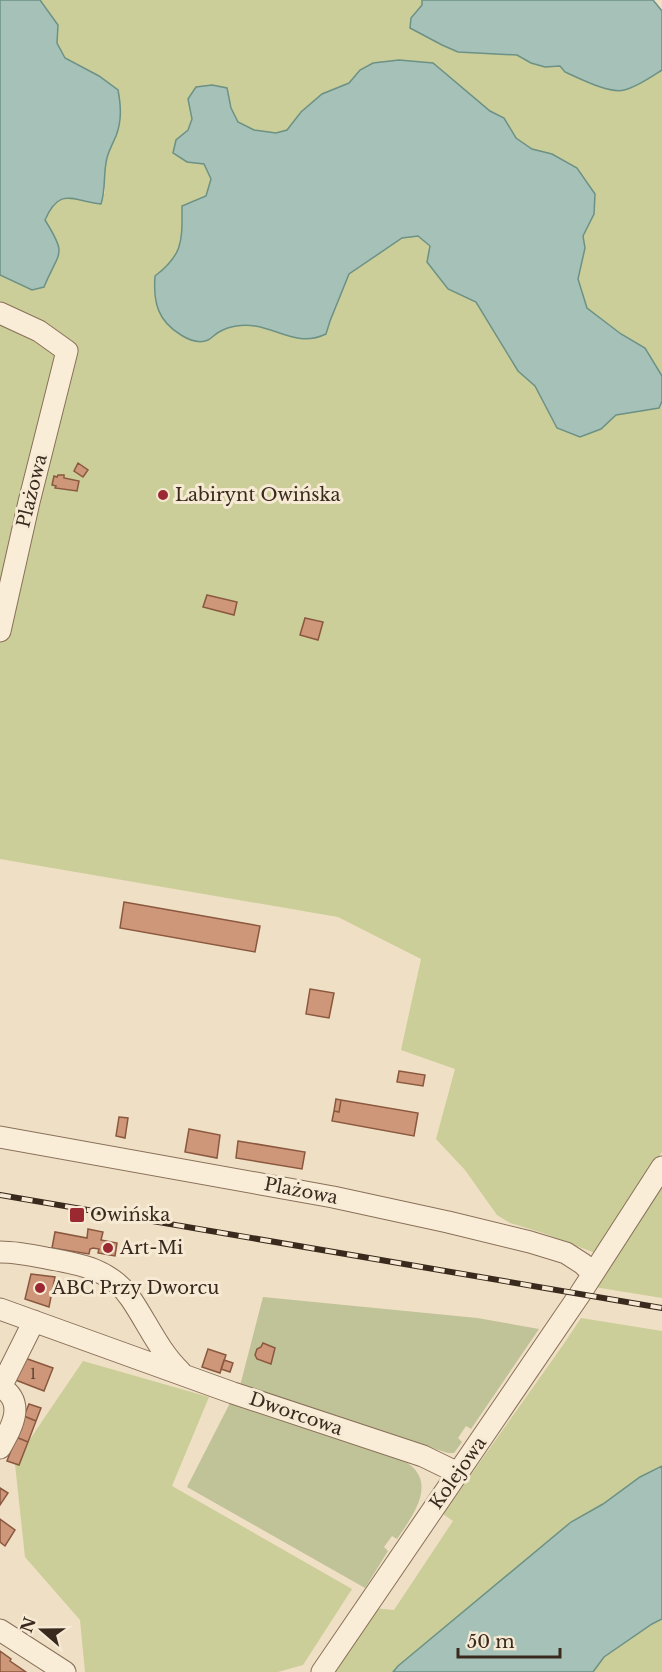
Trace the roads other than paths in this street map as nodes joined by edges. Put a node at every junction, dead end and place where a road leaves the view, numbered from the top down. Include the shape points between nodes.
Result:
1 (0, 313) edge
2 (0, 631) edge
3 (0, 1137) edge
4 (662, 1167) edge
5 (0, 1252) edge
6 (593, 1274) junction
7 (0, 1309) edge
8 (34, 1321) junction
9 (156, 1341) junction
10 (139, 1358) junction
11 (186, 1376) junction
12 (0, 1387) edge
13 (0, 1448) edge
14 (406, 1452) junction
15 (458, 1473) junction
16 (442, 1496) junction
17 (0, 1630) edge
18 (65, 1672) edge
19 (322, 1672) edge

1 - 2 street, Plażowa via 39,331 67,351
3 - 6 street, Plażowa via 448,1222 566,1253
4 - 6 street, Kolejowa
5 - 9 street, Dworcowa via 72,1262 106,1274 123,1288
6 - 15 street, Kolejowa
7 - 8 street, Dworcowa
8 - 10 street, Dworcowa
8 - 12 street
9 - 10 street
9 - 11 street, Dworcowa
10 - 11 street, Dworcowa
11 - 14 street, Dworcowa
12 - 13 street via 10,1393 16,1404
14 - 15 street, Dworcowa
14 - 16 street, Dworcowa via 425,1469
15 - 16 street, Kolejowa
16 - 19 street, Kolejowa
17 - 18 street

